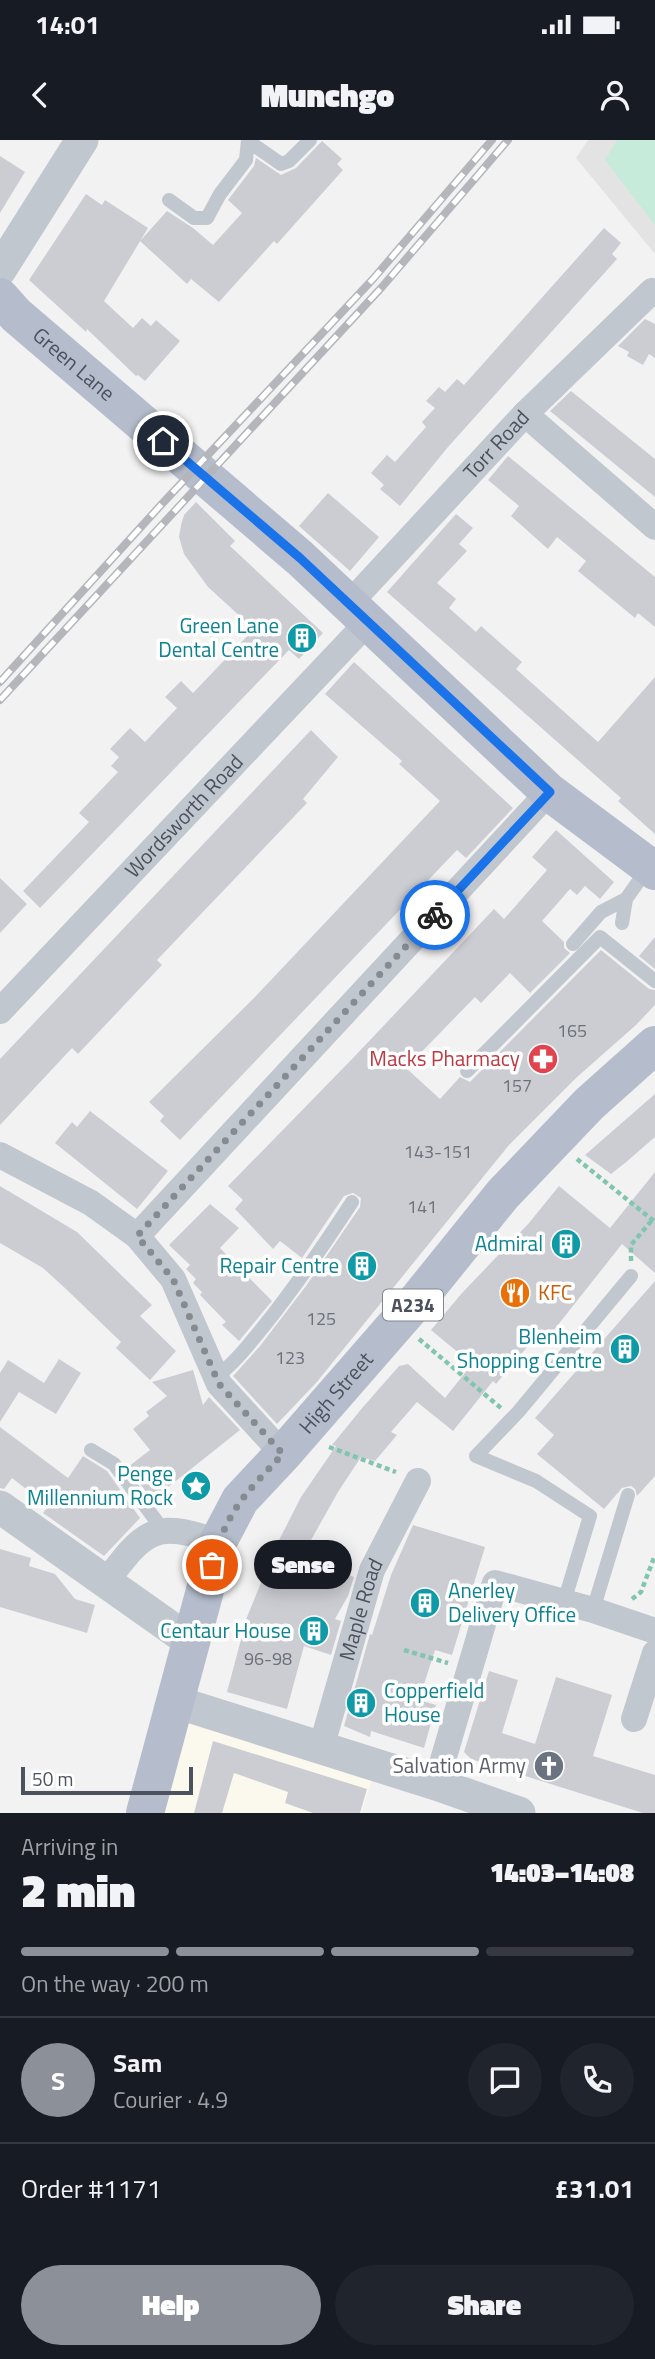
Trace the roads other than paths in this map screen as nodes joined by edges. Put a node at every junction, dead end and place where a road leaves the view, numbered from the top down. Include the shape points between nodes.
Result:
1 (82, 140) edge
2 (248, 140) edge
3 (310, 140) edge
4 (169, 200) dead end
5 (0, 270) edge
6 (653, 292) edge
7 (0, 296) edge
8 (525, 414) junction
9 (655, 527) edge
10 (358, 613) junction
11 (550, 792) junction
12 (652, 869) edge
13 (626, 900) junction
14 (622, 923) dead end
15 (573, 944) dead end
16 (655, 981) edge
17 (0, 1011) edge
18 (655, 1045) edge
19 (467, 1071) dead end
20 (0, 1155) edge
21 (352, 1202) dead end
22 (137, 1236) junction
23 (631, 1276) road end
24 (215, 1377) junction
25 (91, 1450) dead end
26 (283, 1454) junction
27 (418, 1481) road end
28 (628, 1495) dead end
29 (0, 1507) edge
30 (163, 1531) junction
31 (218, 1542) junction
32 (106, 1582) junction
33 (564, 1602) junction
34 (602, 1613) junction
35 (655, 1631) edge
36 (191, 1642) junction
37 (655, 1653) edge
38 (176, 1702) junction
39 (634, 1719) dead end
40 (321, 1748) junction
41 (436, 1784) junction
42 (145, 1813) edge
43 (519, 1813) edge

1 - 5 street
2 - 3 lane via 281,164 289,162
2 - 4 lane via 246,160 207,218 194,219
6 - 8 street, Torr Road
7 - 10 main road, Green Lane via 16,315
8 - 9 street
8 - 10 street, Torr Road
10 - 11 main road, Green Lane
10 - 17 street, Wordsworth Road
11 - 12 main road, Green Lane
11 - 22 street
12 - 13 lane
13 - 14 lane
13 - 15 lane via 581,926
16 - 19 lane via 600,937
18 - 26 main road, High Street / A234 via 589,1104 503,1194
20 - 22 street via 92,1203
21 - 24 lane via 288,1295 230,1366
22 - 24 street via 173,1279
23 - 33 lane via 476,1455 536,1481 590,1516
24 - 26 street
25 - 30 lane via 114,1464
26 - 31 main road, High Street / A234 via 240,1500
27 - 40 street, Maple Road via 372,1570
28 - 34 lane
29 - 32 street
30 - 31 street via 178,1530
30 - 32 street via 146,1536 131,1548
31 - 36 main road, High Street / A234
32 - 36 street
33 - 34 street
33 - 41 street via 495,1583
34 - 35 street
36 - 38 main road, High Street / A234
37 - 39 street
38 - 40 street
38 - 42 main road, High Street / A234
40 - 41 street
41 - 43 street

